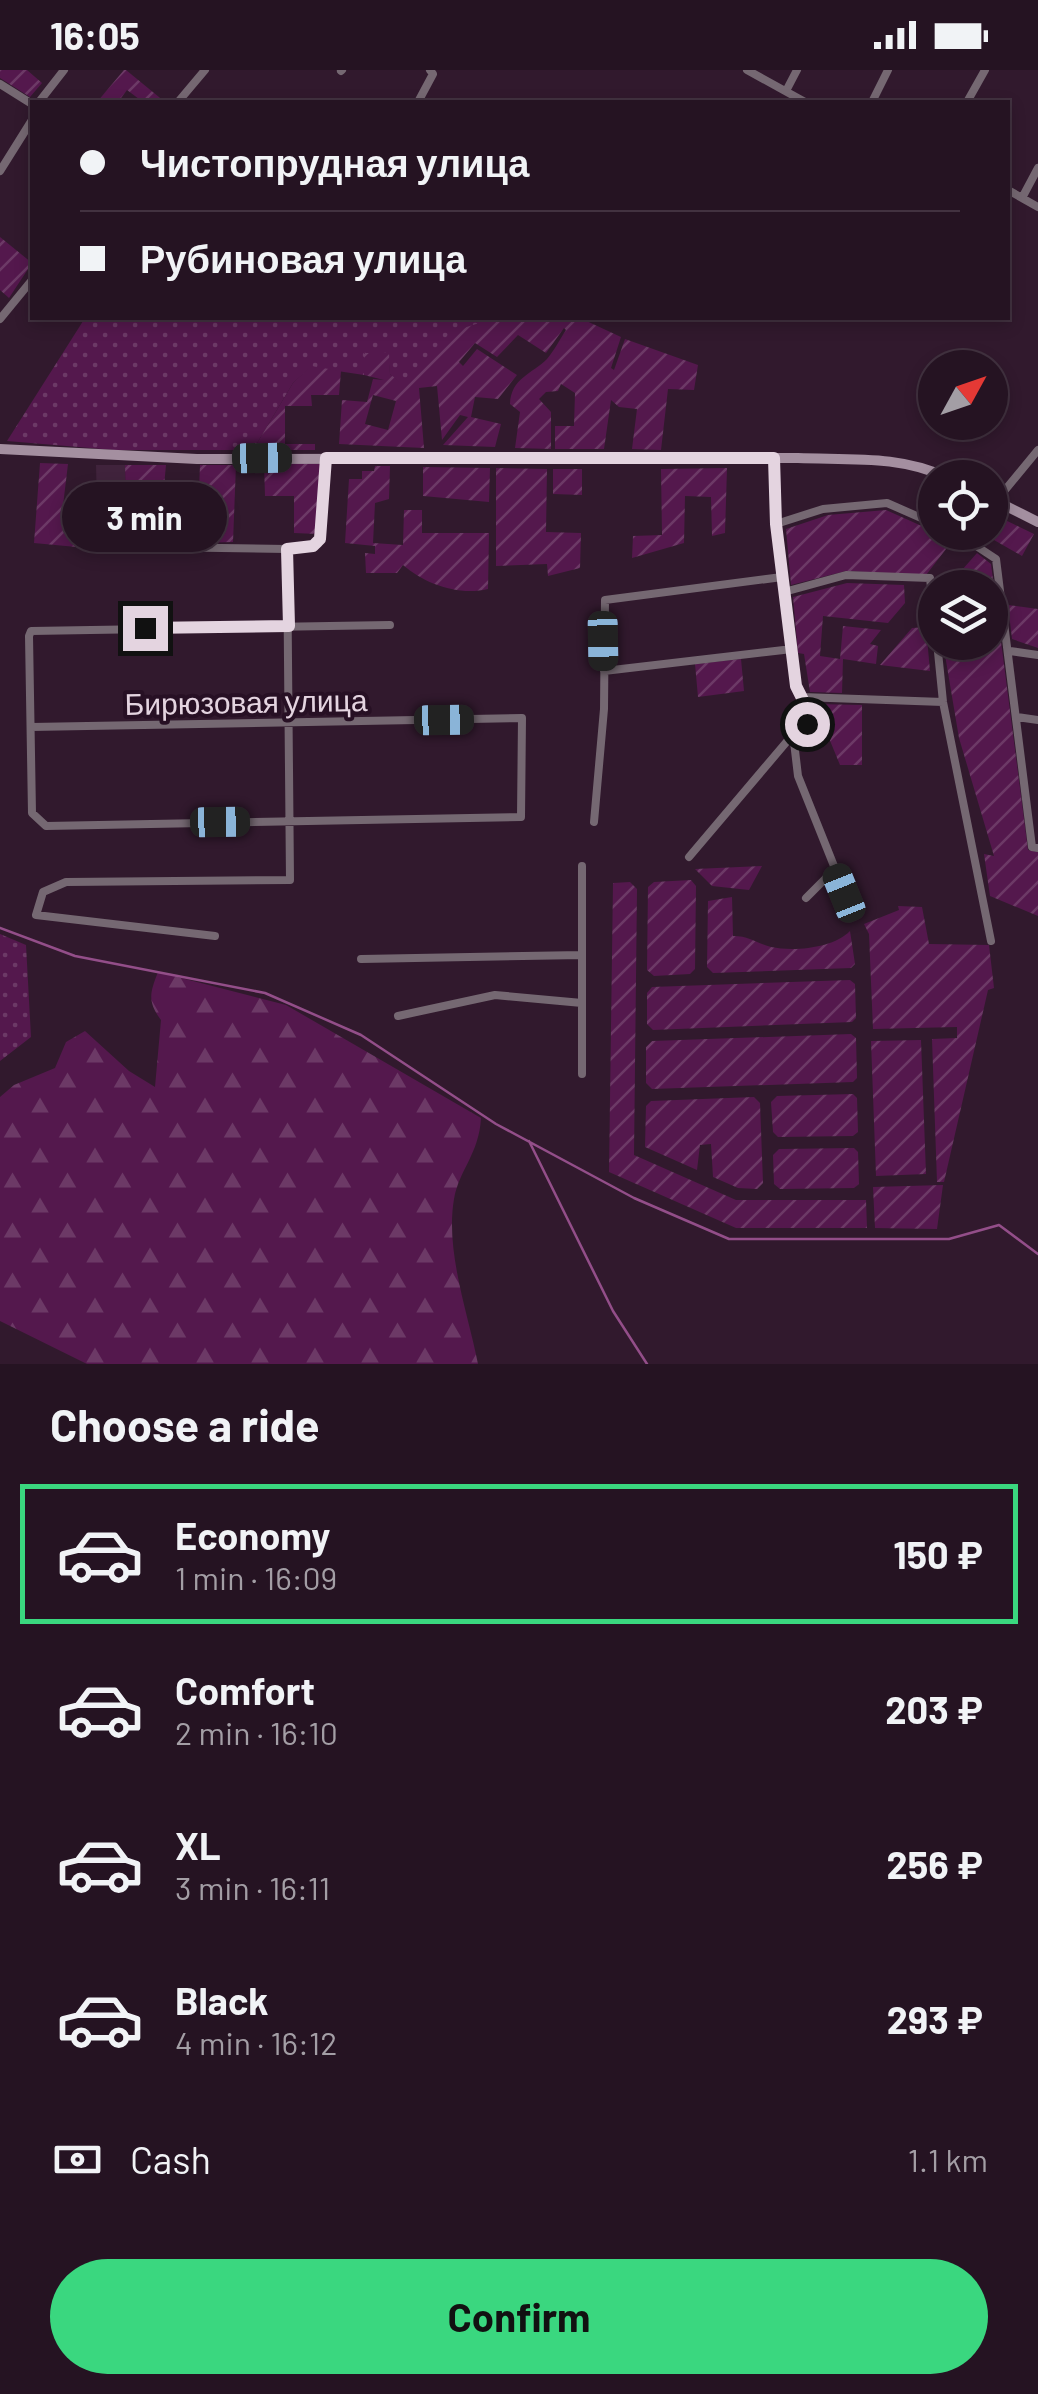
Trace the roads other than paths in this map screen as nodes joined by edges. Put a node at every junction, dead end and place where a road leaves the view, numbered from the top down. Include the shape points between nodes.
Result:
1 (64, 70) edge
2 (205, 70) edge
3 (430, 70) edge
4 (746, 70) edge
5 (797, 70) edge
6 (888, 70) edge
7 (984, 70) edge
8 (0, 84) edge
9 (786, 92) junction
10 (30, 100) edge
11 (39, 100) edge
12 (180, 100) edge
13 (419, 100) edge
14 (802, 100) edge
15 (873, 100) edge
16 (968, 100) edge
17 (30, 123) edge
18 (1038, 168) edge
19 (0, 171) edge
20 (1010, 191) edge
21 (1022, 198) junction
22 (1038, 208) edge
23 (30, 282) edge
24 (0, 319) edge
25 (0, 450) edge
26 (1038, 450) edge
27 (326, 458) junction
28 (774, 458) junction
29 (918, 466) edge
30 (1008, 483) edge
31 (1008, 507) edge
32 (918, 516) edge
33 (1038, 522) edge
34 (776, 524) junction
35 (151, 548) dead end
36 (287, 549) junction
37 (983, 550) edge
38 (782, 577) junction
39 (918, 578) edge
40 (784, 592) junction
41 (289, 626) junction
42 (390, 626) dead end
43 (792, 649) junction
44 (1010, 651) junction
45 (1038, 656) edge
46 (939, 660) edge
47 (604, 672) junction
48 (802, 697) junction
49 (943, 702) junction
50 (1017, 717) junction
51 (1038, 720) edge
52 (290, 723) junction
53 (31, 728) junction
54 (789, 738) dead end
55 (1024, 780) junction
56 (1038, 782) edge
57 (290, 821) junction
58 (594, 822) dead end
59 (1038, 848) edge
60 (689, 857) dead end
61 (582, 866) dead end
62 (835, 870) junction
63 (806, 898) dead end
64 (854, 916) dead end
65 (215, 936) dead end
66 (991, 942) dead end
67 (582, 954) junction
68 (361, 959) dead end
69 (582, 1003) junction
70 (398, 1016) dead end
71 (582, 1074) dead end

1 - 11 street
2 - 12 street
3 - 13 street
4 - 9 street
5 - 9 street
6 - 15 street
7 - 16 street
8 - 10 street
9 - 14 street
17 - 19 street
18 - 21 street
20 - 21 street
21 - 22 street
23 - 24 street
25 - 27 main road
26 - 30 street
27 - 28 main road
27 - 36 street via 320,539
28 - 29 main road
28 - 34 street
31 - 33 main road
32 - 34 street via 888,502 824,509
34 - 38 street
35 - 36 street
36 - 41 street
37 - 44 street via 996,558
38 - 40 street
38 - 47 street via 605,600
39 - 40 street via 846,575
40 - 43 street
41 - 42 street
41 - 52 street
41 - 53 street via 37,630 29,636
43 - 47 street
43 - 48 street
44 - 45 street
44 - 50 street
46 - 49 street
47 - 58 street
48 - 49 street
48 - 62 street via 808,732 794,742 798,776
49 - 66 street
50 - 51 street
50 - 55 street
52 - 53 street, Бирюзовая улица
52 - 57 street
52 - 57 street, Бирюзовая улица via 522,718 521,817
53 - 57 street via 32,813 46,826
54 - 60 street
55 - 56 street
55 - 59 street via 1032,848
57 - 65 street via 290,880 66,882 43,892 36,916
61 - 67 street
62 - 63 street
62 - 64 street
67 - 68 street
67 - 69 street
69 - 70 street via 495,995
69 - 71 street

